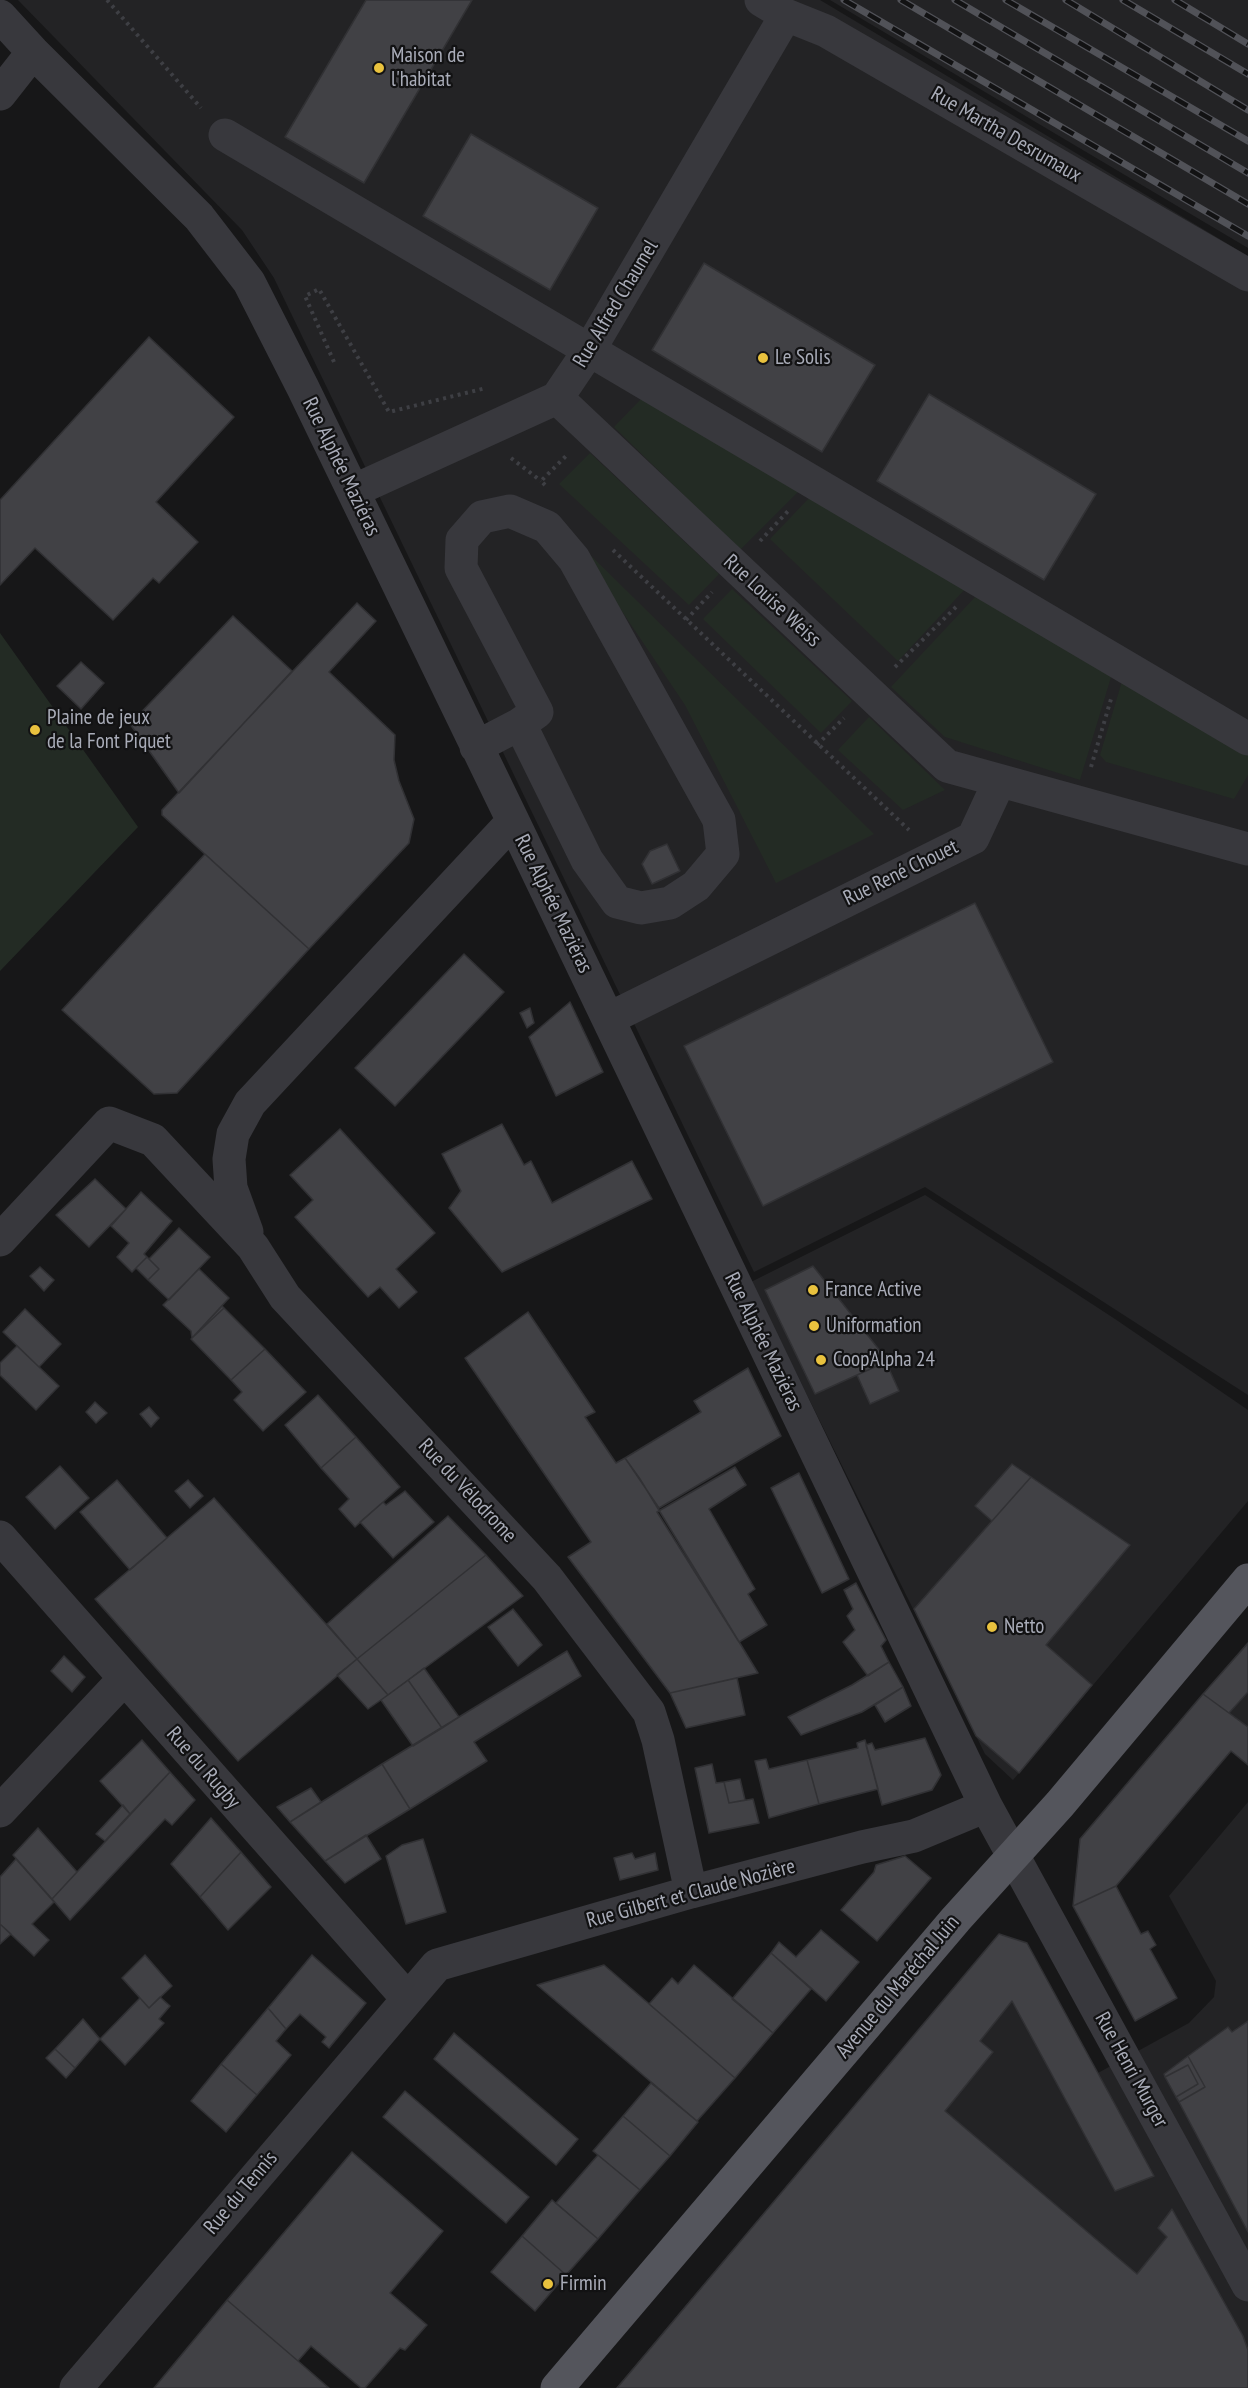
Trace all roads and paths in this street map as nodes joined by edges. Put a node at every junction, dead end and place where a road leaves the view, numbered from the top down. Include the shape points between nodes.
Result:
1 (107, 0) edge
2 (774, 8) edge
3 (0, 16) edge
4 (33, 52) junction
5 (0, 94) edge
6 (225, 135) joint
7 (1248, 275) edge
8 (590, 349) junction
9 (338, 372) dead end
10 (492, 386) dead end
11 (557, 398) junction
12 (569, 453) dead end
13 (509, 457) dead end
14 (541, 481) junction
15 (816, 482) junction
16 (550, 489) dead end
17 (353, 491) junction
18 (756, 546) dead end
19 (609, 547) dead end
20 (983, 581) junction
21 (720, 584) dead end
22 (686, 620) junction
23 (1122, 663) junction
24 (891, 671) dead end
25 (846, 716) dead end
26 (520, 724) junction
27 (1248, 739) edge
28 (817, 744) junction
29 (477, 747) junction
30 (1091, 767) dead end
31 (999, 782) junction
32 (513, 821) junction
33 (913, 833) dead end
34 (1244, 841) edge
35 (608, 1019) junction
36 (0, 1240) edge
37 (253, 1247) junction
38 (0, 1538) edge
39 (1246, 1580) edge
40 (124, 1679) junction
41 (986, 1806) junction
42 (0, 1811) edge
43 (1012, 1857) junction
44 (692, 1893) junction
45 (407, 1998) junction
46 (1248, 2285) edge
47 (76, 2388) edge
48 (557, 2388) edge

1 - 6 path
2 - 7 street, Rue Martha Desrumaux via 826,31
2 - 8 street, Rue Alfred Chaumel
3 - 4 street, Rue Alphée Maziéras
4 - 5 street
4 - 17 street, Rue Alphée Maziéras via 199,217 249,282
6 - 8 street
8 - 11 street, Rue Alfred Chaumel
8 - 15 street
9 - 10 path via 305,296 319,289 389,412
11 - 17 street
11 - 31 street, Rue Louise Weiss via 947,766
12 - 14 path
13 - 14 path
14 - 16 path
15 - 18 path
15 - 20 street
17 - 29 street, Rue Alphée Maziéras
19 - 22 path
20 - 23 street
20 - 24 path
21 - 22 path
22 - 28 path
23 - 27 street
23 - 30 path
25 - 28 path
26 - 26 street via 587,860 617,902 641,908 670,903 696,886 723,854 719,820 574,559 547,527 510,511 482,517 462,540 461,568 537,712
26 - 29 street
28 - 33 path
29 - 32 street, Rue Alphée Maziéras
31 - 34 street
31 - 35 street, Rue René Chouet via 973,838
32 - 35 street, Rue Alphée Maziéras
32 - 37 street via 250,1103 233,1134 230,1159 231,1188
35 - 41 street, Rue Alphée Maziéras
36 - 37 street, Rue du Vélodrome via 109,1124 153,1140
37 - 44 street, Rue du Vélodrome via 285,1297 547,1578 648,1712 658,1740
38 - 40 street, Rue du Rugby
39 - 43 main road, Avenue du Maréchal Juin
40 - 42 street
40 - 45 street, Rue du Rugby
41 - 43 street, Rue Alphée Maziéras
41 - 44 street, Rue Gilbert et Claude Nozière via 914,1836
43 - 46 street, Rue Henri Murger
43 - 48 main road, Avenue du Maréchal Juin
44 - 45 street, Rue Gilbert et Claude Nozière via 437,1965
45 - 47 street, Rue du Tennis

